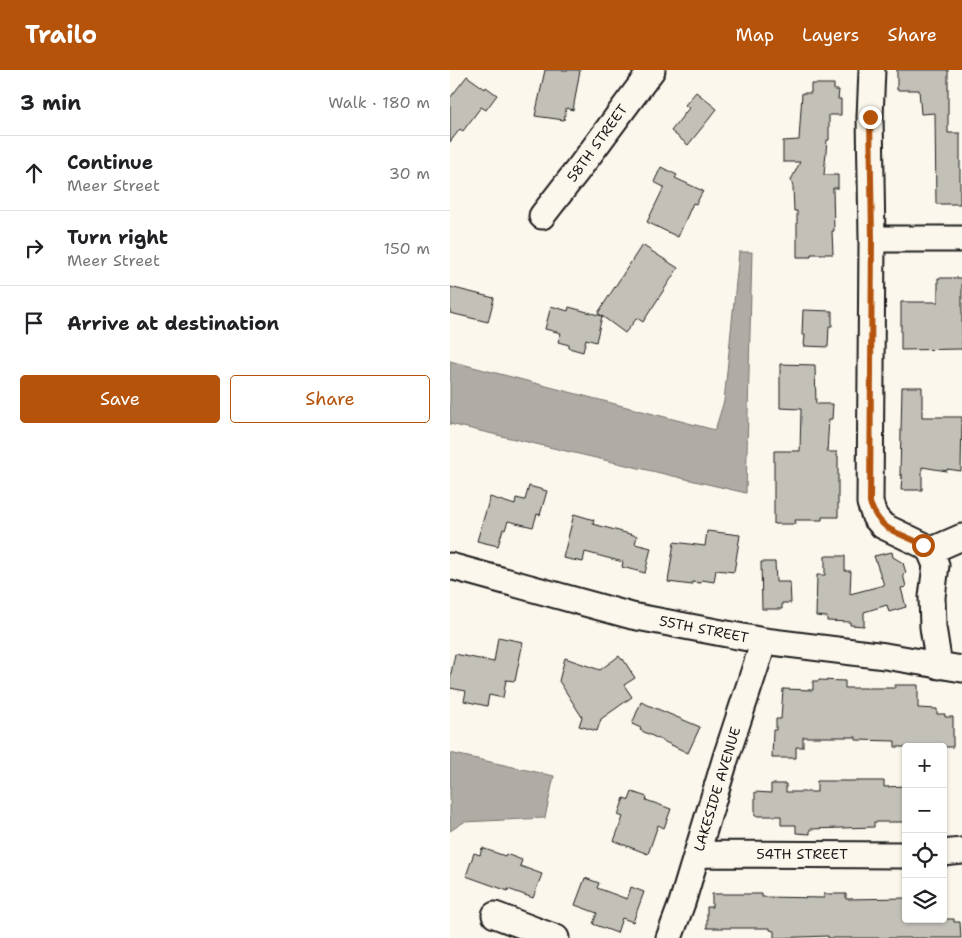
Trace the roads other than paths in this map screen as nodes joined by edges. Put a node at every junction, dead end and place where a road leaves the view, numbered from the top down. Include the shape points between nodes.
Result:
1 (652, 70) edge
2 (872, 70) edge
3 (542, 216) dead end
4 (872, 239) junction
5 (962, 239) edge
6 (962, 537) edge
7 (930, 551) junction
8 (450, 566) edge
9 (764, 641) junction
10 (951, 668) edge
11 (962, 851) edge
12 (947, 853) edge
13 (697, 854) junction
14 (902, 855) edge
15 (495, 915) dead end
16 (556, 938) edge
17 (669, 938) edge

1 - 3 street, 58TH STREET
2 - 4 street
4 - 5 street
4 - 7 street via 870,503 875,517 883,526
6 - 7 street
7 - 10 street via 936,565 933,627
8 - 9 street, 55TH STREET via 632,616
9 - 10 street, 55TH STREET
9 - 13 street, LAKESIDE AVENUE
11 - 12 street
13 - 14 street, 54TH STREET
13 - 17 street, LAKESIDE AVENUE
15 - 16 street

